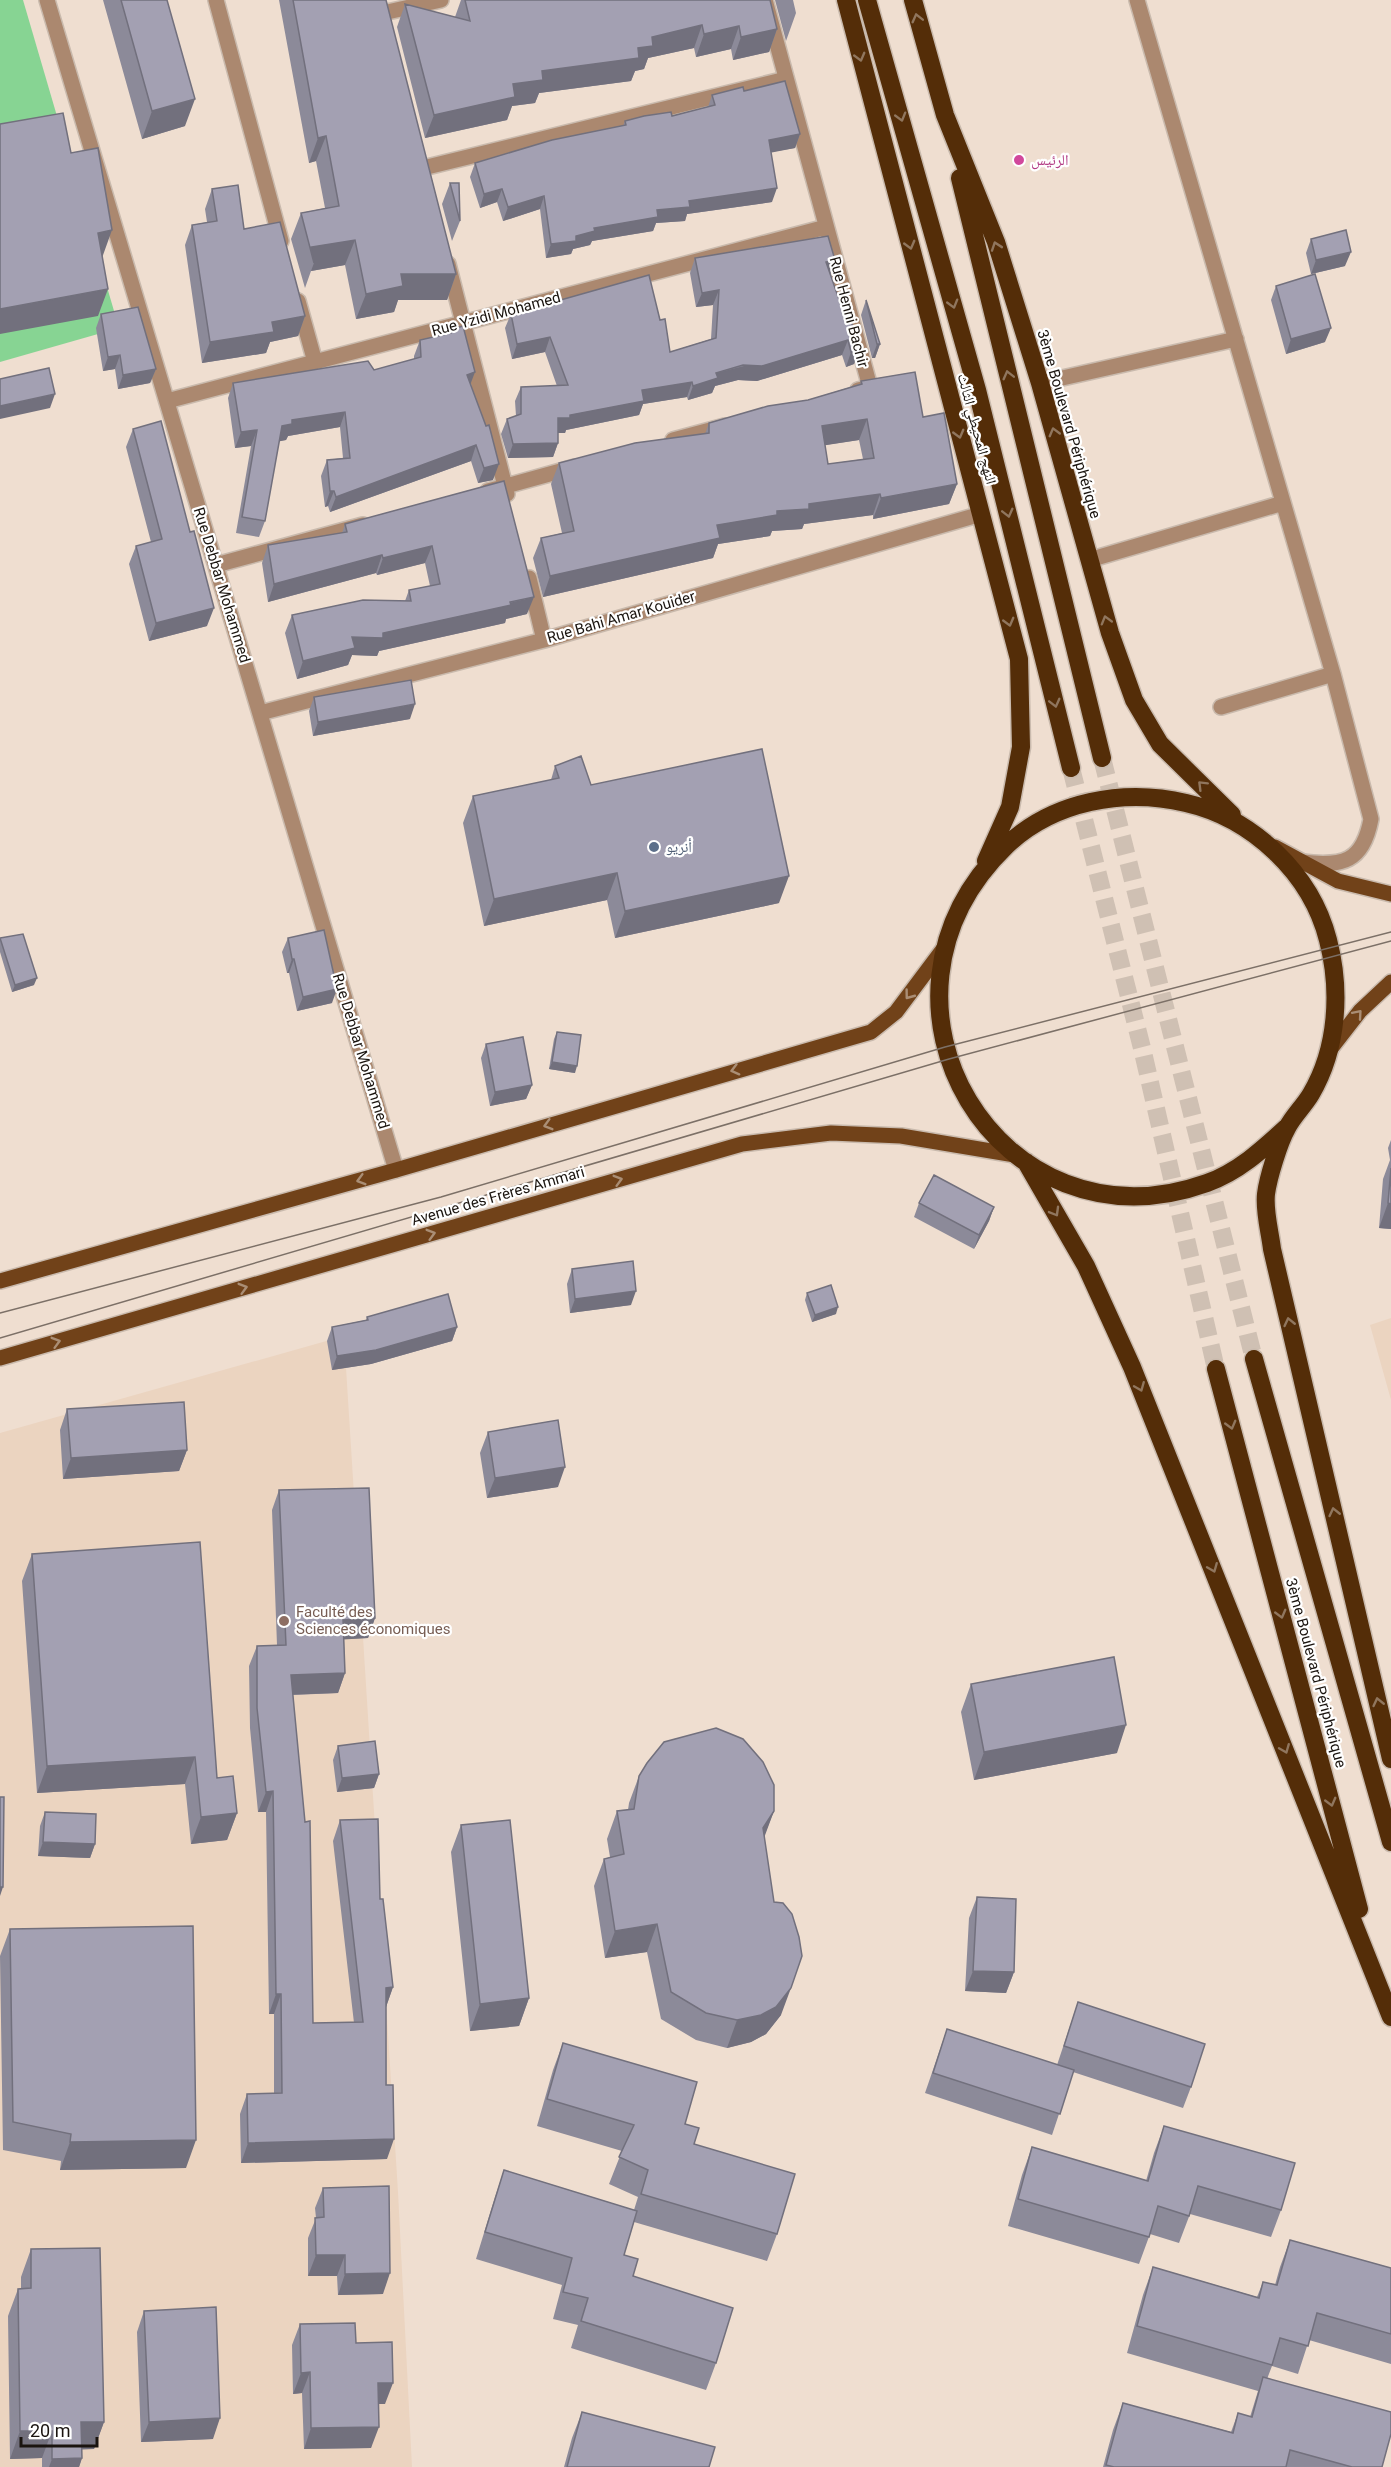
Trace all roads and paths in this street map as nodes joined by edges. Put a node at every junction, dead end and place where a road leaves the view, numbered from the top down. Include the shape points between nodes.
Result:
1 (47, 0) edge
2 (216, 0) edge
3 (441, 0) edge
4 (765, 0) edge
5 (846, 0) edge
6 (867, 0) edge
7 (913, 0) edge
8 (1137, 0) edge
9 (383, 12) edge
10 (786, 80) junction
11 (945, 115) junction
12 (423, 168) edge
13 (826, 227) junction
14 (443, 245) edge
15 (287, 260) edge
16 (293, 283) edge
17 (463, 323) junction
18 (1236, 339) junction
19 (315, 362) junction
20 (1040, 383) junction
21 (847, 393) edge
22 (167, 401) junction
23 (744, 421) edge
24 (653, 446) edge
25 (585, 464) edge
26 (505, 486) junction
27 (470, 495) edge
28 (1283, 503) junction
29 (511, 508) edge
30 (981, 514) junction
31 (378, 520) edge
32 (1089, 560) junction
33 (525, 563) edge
34 (216, 565) junction
35 (544, 640) junction
36 (1333, 674) junction
37 (1221, 707) dead end
38 (260, 713) junction
39 (1102, 758) tunnel mouth
40 (1071, 768) tunnel mouth
41 (1244, 826) junction
42 (1266, 842) junction
43 (1302, 862) junction
44 (983, 868) junction
45 (1391, 894) edge
46 (944, 948) junction
47 (1391, 982) edge
48 (1329, 1051) junction
49 (1286, 1128) junction
50 (1020, 1158) junction
51 (396, 1170) junction
52 (0, 1281) edge
53 (0, 1358) edge
54 (1254, 1359) tunnel mouth
55 (1216, 1369) tunnel mouth
56 (1391, 1759) edge
57 (1391, 1842) edge
58 (1380, 1986) junction
59 (1391, 2018) edge

1 - 22 street, Rue Debbar Mohammed
2 - 15 street
3 - 9 street
4 - 10 street, Rue Henni Bachir
5 -> 30 highway, النهج المحيطي الثالث
6 -> 40 highway via 977,390
11 -> 7 highway, 3ème Boulevard Périphérique
8 - 18 street
10 - 12 street
10 - 13 street, Rue Henni Bachir
20 -> 11 highway, 3ème Boulevard Périphérique via 996,242
39 -> 11 highway
13 - 17 street, Rue Yzidi Mohamed
13 - 21 street, Rue Henni Bachir via 870,387
14 - 17 street
16 - 19 street
17 - 19 street, Rue Yzidi Mohamed
17 - 26 street
18 - 20 street
18 - 28 street
19 - 22 street, Rue Yzidi Mohamed
32 -> 20 highway, 3ème Boulevard Périphérique
22 - 34 street, Rue Debbar Mohammed
23 - 24 street
25 - 26 street
26 - 27 street
26 - 29 street
28 - 32 street
28 - 36 street
30 - 35 street, Rue Bahi Amar Kouider
30 -> 44 highway, النهج المحيطي الثالث via 1019,659 1021,747 1010,807
31 - 34 street
41 -> 32 highway, 3ème Boulevard Périphérique via 1160,744 1134,700
33 - 35 street
34 - 38 street, Rue Debbar Mohammed
35 - 38 street, Rue Bahi Amar Kouider
36 - 37 street
36 - 43 street via 1371,819 1358,854 1338,863
38 - 51 street, Rue Debbar Mohammed
41 - 42 highway
41 - 44 highway via 1204,807 1160,797 1115,797 1071,807 1031,826
42 - 43 main road
42 - 48 highway via 1292,869 1313,902 1328,937 1336,975
43 - 45 main road via 1338,881
44 - 46 highway via 959,906
46 - 50 highway via 938,986 940,1024 949,1059 965,1097 987,1128
46 -> 51 main road via 896,1012 872,1032
48 -> 47 main road via 1360,1011
48 - 49 highway via 1312,1092
49 - 50 highway via 1250,1160 1219,1177 1162,1194 1102,1192 1068,1183
56 -> 49 highway via 1272,1249 1266,1195
53 -> 50 main road, Avenue des Frères Ammari via 742,1144 831,1134 901,1137
50 -> 58 highway via 1086,1266 1132,1367
51 -> 52 main road
54 - 57 highway, 3ème Boulevard Périphérique
55 -> 58 highway, 3ème Boulevard Périphérique
58 - 59 highway

